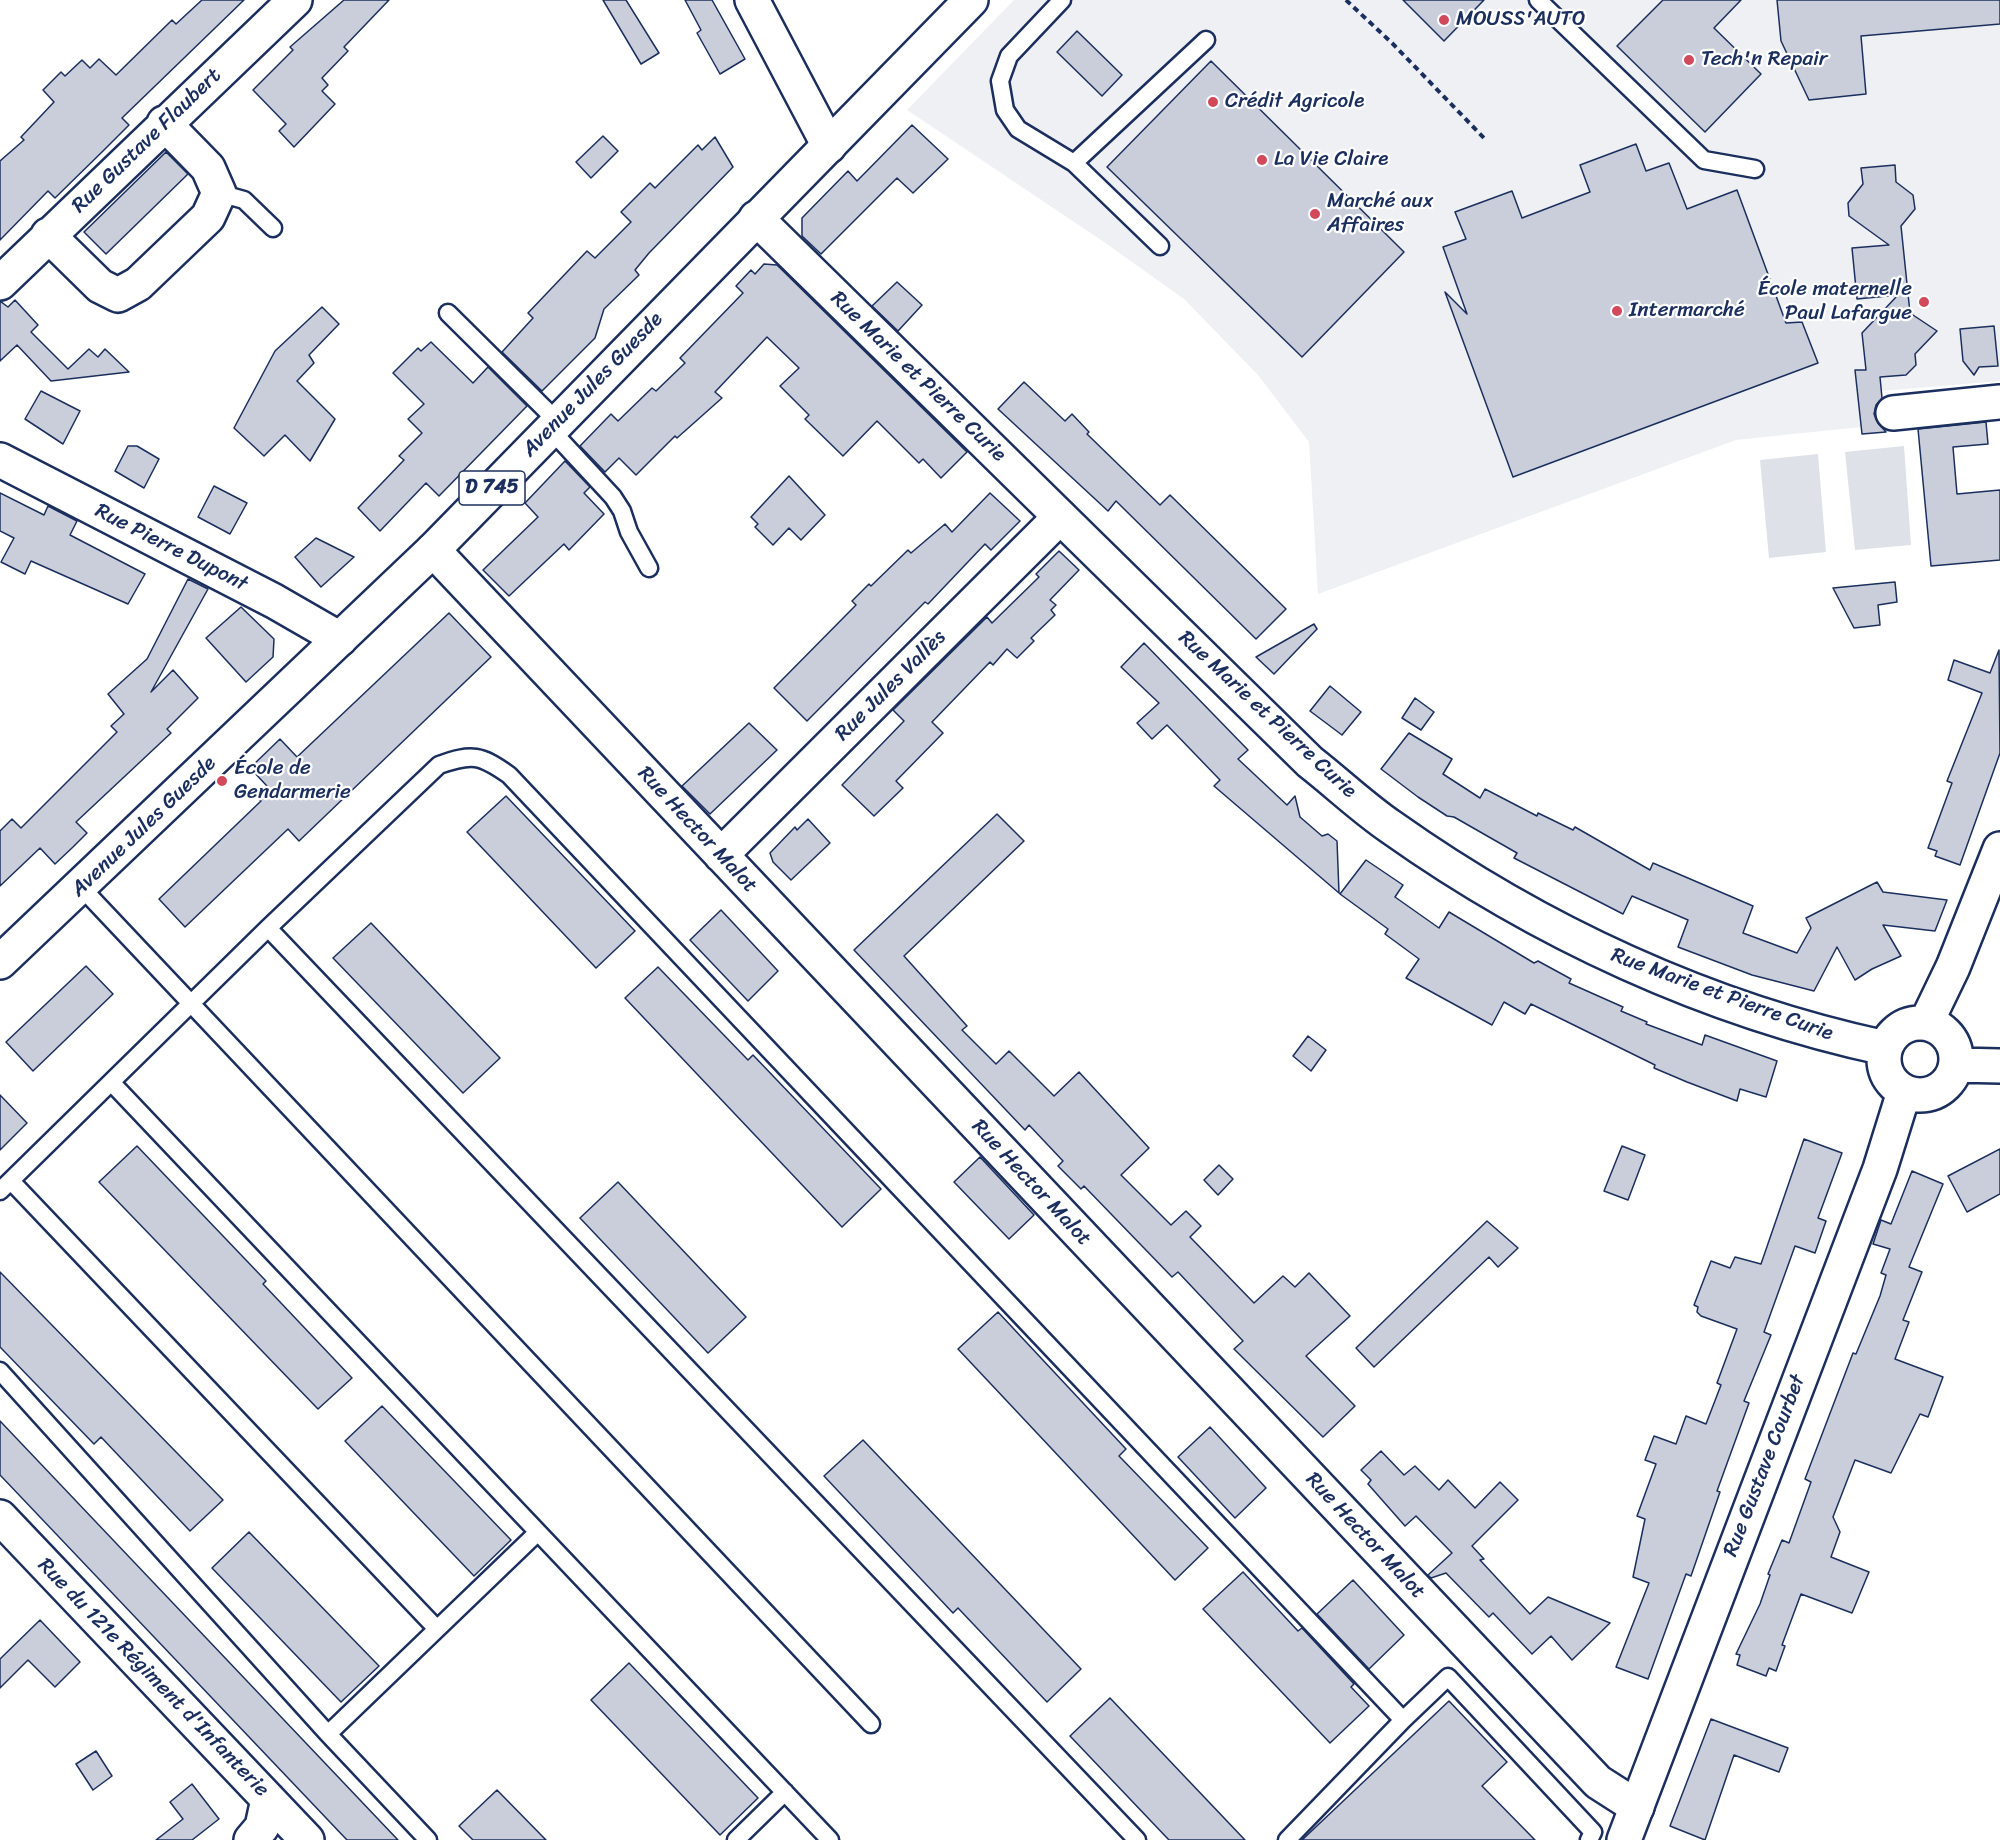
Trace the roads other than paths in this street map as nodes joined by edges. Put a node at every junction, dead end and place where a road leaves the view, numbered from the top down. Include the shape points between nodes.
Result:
1 (295, 0) edge
2 (752, 0) edge
3 (971, 0) edge
4 (1062, 0) edge
5 (1538, 0) edge
6 (1206, 40) dead end
7 (164, 123) junction
8 (829, 146) junction
9 (1074, 163) junction
10 (1755, 169) dead end
11 (219, 193) junction
12 (756, 218) junction
13 (273, 228) dead end
14 (48, 235) junction
15 (1160, 246) dead end
16 (0, 282) edge
17 (448, 313) dead end
18 (2000, 402) edge
19 (1893, 413) dead end
20 (553, 425) junction
21 (0, 460) edge
22 (1060, 517) junction
23 (433, 550) junction
24 (649, 568) dead end
25 (340, 639) junction
26 (2000, 849) edge
27 (721, 855) junction
28 (81, 887) junction
29 (268, 928) junction
30 (0, 962) edge
31 (190, 1004) junction
32 (1926, 1023) junction
33 (1885, 1048) junction
34 (1957, 1065) junction
35 (2000, 1066) edge
36 (111, 1082) junction
37 (1904, 1092) junction
38 (5, 1186) edge
39 (0, 1371) edge
40 (0, 1517) edge
41 (538, 1532) junction
42 (437, 1629) junction
43 (1403, 1720) junction
44 (871, 1724) dead end
45 (328, 1734) junction
46 (785, 1792) junction
47 (268, 1799) junction
48 (1637, 1806) junction
49 (251, 1840) edge
50 (307, 1840) edge
51 (428, 1840) edge
52 (736, 1840) edge
53 (830, 1840) edge
54 (1137, 1840) edge
55 (1287, 1840) edge
56 (1589, 1840) edge
57 (1624, 1840) edge

1 - 7 street, Rue Gustave Flaubert
2 - 8 street
3 - 8 street, Avenue Jules Guesde / D 745
4 - 9 lane via 1009,56 1000,81 1005,110 1018,129
5 - 10 lane via 1704,160
6 - 9 lane
7 - 11 street via 208,168
7 - 14 street, Rue Gustave Flaubert
8 - 12 street, Avenue Jules Guesde / D 745
9 - 15 lane
11 - 13 lane via 244,200
11 - 14 street via 208,218 138,284 118,295 100,286
12 - 20 street, Avenue Jules Guesde / D 745
12 - 22 street, Rue Marie et Pierre Curie
14 - 16 street, Rue Gustave Flaubert
17 - 20 lane
18 - 19 street
20 - 23 street, Avenue Jules Guesde / D 745
20 - 24 lane via 613,497
21 - 25 street, Rue Pierre Dupont
22 - 27 street, Rue Jules Vallès
22 - 33 street, Rue Marie et Pierre Curie via 1310,762 1390,827 1510,905 1633,967 1818,1034
23 - 25 street, Avenue Jules Guesde / D 745
23 - 27 street, Rue Hector Malot
25 - 28 street, Avenue Jules Guesde / D 745
26 - 32 street via 1953,968
27 - 48 street, Rue Hector Malot via 1598,1782
28 - 30 street, Avenue Jules Guesde / D 745
28 - 31 lane
29 - 31 lane
29 - 43 lane via 440,765 463,757 488,761 509,775
29 - 54 lane
31 - 36 lane
31 - 44 lane
32 - 33 street via 1905,1026
32 - 34 street via 1947,1033 1957,1053
33 - 37 street via 1889,1078
34 - 35 street
34 - 37 street via 1947,1085 1937,1091 1927,1095
36 - 38 lane
36 - 41 lane
37 - 48 street, Rue Gustave Courbet via 1880,1169
38 - 42 lane
39 - 45 lane
40 - 47 street, Rue du 121e Régiment d'Infanterie
41 - 42 lane
41 - 46 lane
42 - 45 lane
43 - 55 lane
43 - 56 lane via 1448,1677 1593,1832
45 - 51 lane
46 - 52 lane
46 - 53 lane
47 - 49 street via 262,1827
47 - 50 street, Rue du 121e Régiment d'Infanterie
48 - 57 street, Rue Gustave Courbet

